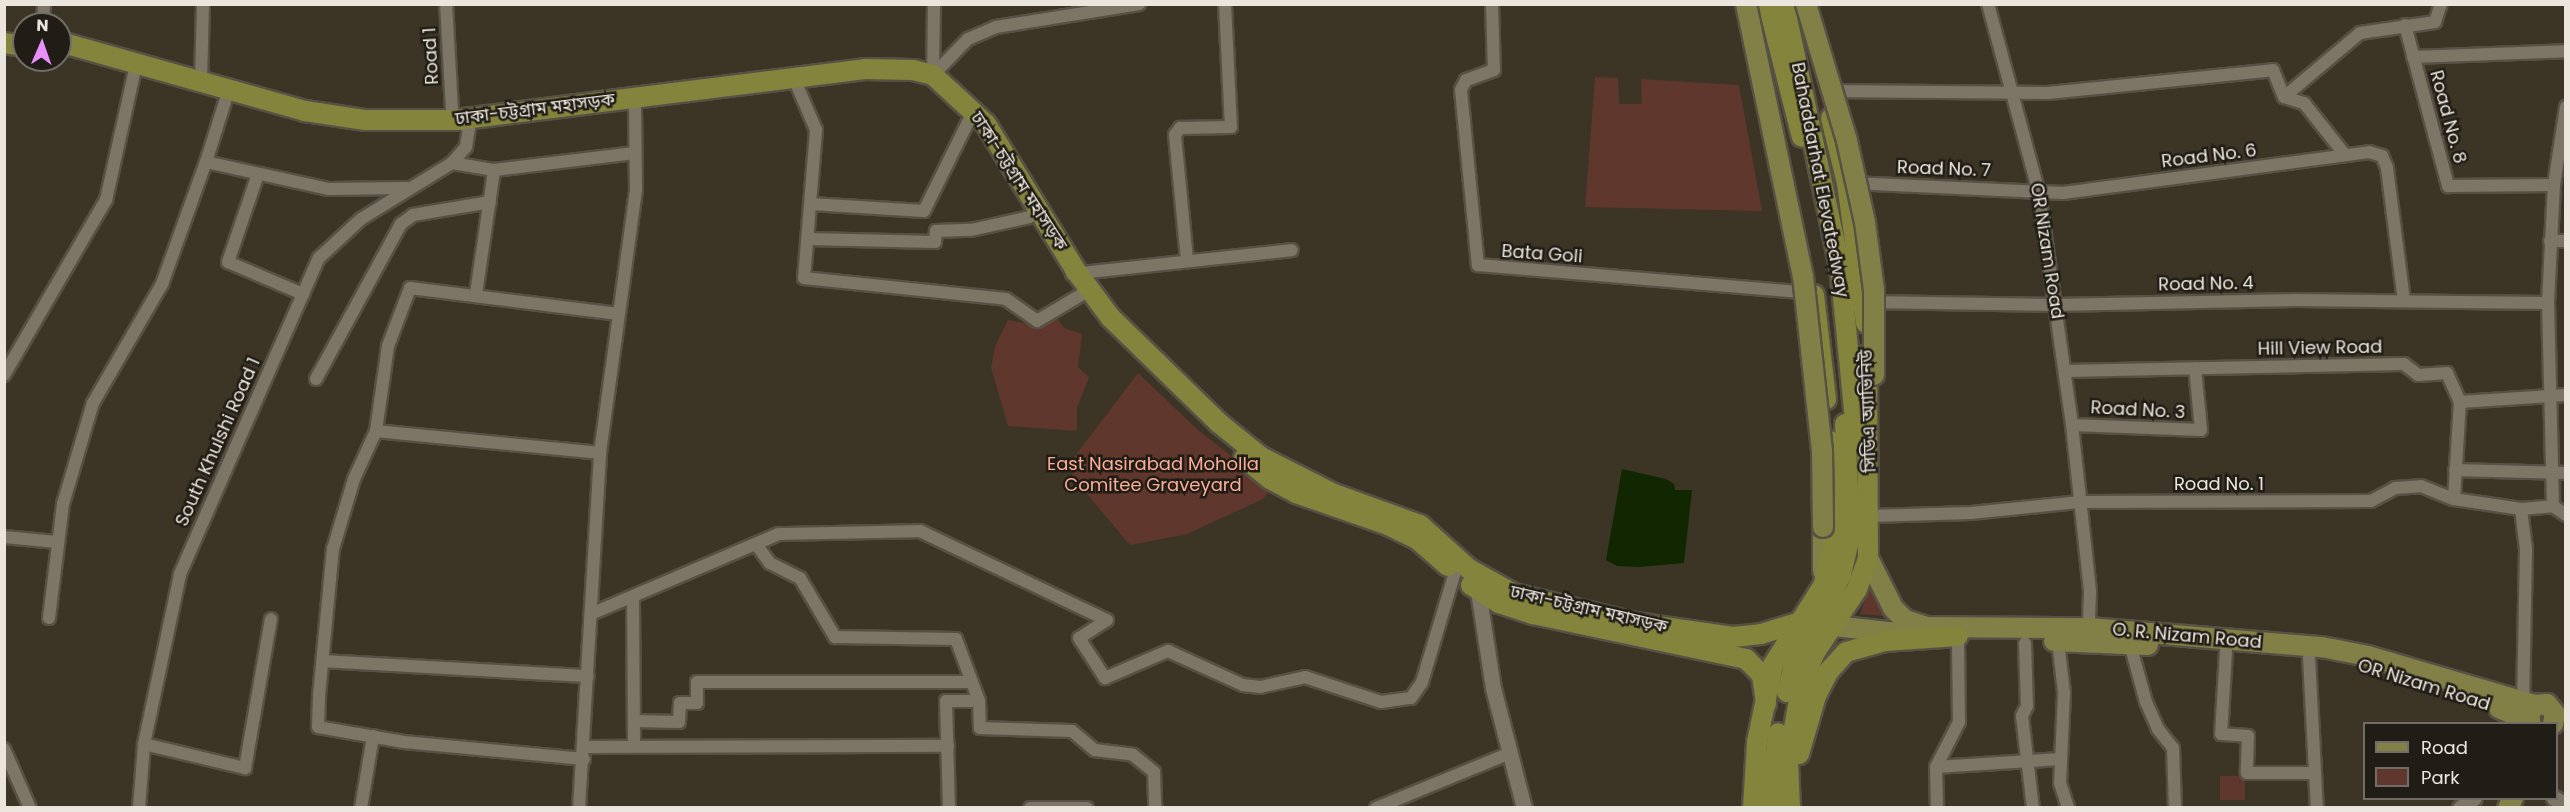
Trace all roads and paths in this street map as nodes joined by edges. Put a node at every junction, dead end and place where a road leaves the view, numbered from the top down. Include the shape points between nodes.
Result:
1 (203, 4) edge
2 (446, 4) edge
3 (934, 4) edge
4 (1139, 4) edge
5 (1225, 4) edge
6 (1492, 4) edge
7 (1746, 4) edge
8 (1752, 4) edge
9 (1768, 4) edge
10 (1784, 4) edge
11 (1798, 4) edge
12 (1806, 4) edge
13 (1988, 4) edge
14 (2441, 4) edge
15 (2404, 25) junction
16 (72, 45) edge
17 (2565, 51) edge
18 (72, 57) edge
19 (2413, 57) junction
20 (134, 74) junction
21 (933, 75) junction
22 (201, 81) junction
23 (796, 83) junction
24 (1824, 91) junction
25 (2013, 93) junction
26 (228, 94) junction
27 (2284, 98) junction
28 (635, 105) junction
29 (2565, 106) edge
30 (969, 120) junction
31 (462, 124) junction
32 (2563, 135) edge
33 (635, 153) junction
34 (2345, 155) junction
35 (206, 162) junction
36 (452, 163) junction
37 (494, 170) junction
38 (258, 174) junction
39 (1848, 183) junction
40 (2554, 185) junction
41 (407, 188) junction
42 (2039, 193) junction
43 (490, 202) junction
44 (811, 204) junction
45 (1030, 216) junction
46 (809, 239) junction
47 (2550, 241) junction
48 (2565, 241) edge
49 (1292, 250) dead end
50 (1188, 260) junction
51 (1072, 274) junction
52 (1814, 293) junction
53 (303, 294) junction
54 (476, 294) junction
55 (1081, 295) junction
56 (1865, 302) junction
57 (2404, 302) junction
58 (2548, 303) junction
59 (2056, 305) junction
60 (618, 314) junction
61 (2195, 368) junction
62 (2065, 371) junction
63 (4, 375) edge
64 (316, 379) dead end
65 (2565, 395) edge
66 (2552, 397) junction
67 (2460, 402) junction
68 (2072, 425) junction
69 (376, 431) junction
70 (1870, 434) junction
71 (600, 453) junction
72 (2455, 470) junction
73 (2560, 473) edge
74 (2454, 499) junction
75 (2080, 502) junction
76 (2553, 506) junction
77 (2521, 510) junction
78 (2565, 515) edge
79 (1870, 516) junction
80 (4, 537) edge
81 (57, 542) junction
82 (756, 544) junction
83 (1868, 558) junction
84 (1455, 572) junction
85 (1823, 586) junction
86 (1478, 591) junction
87 (633, 597) junction
88 (591, 614) junction
89 (49, 618) dead end
90 (271, 618) dead end
91 (1800, 622) junction
92 (1834, 626) junction
93 (2089, 628) junction
94 (1958, 636) junction
95 (2058, 641) junction
96 (2025, 643) junction
97 (2130, 644) junction
98 (2226, 651) junction
99 (2309, 657) junction
100 (324, 661) junction
101 (588, 676) junction
102 (972, 681) junction
103 (980, 701) junction
104 (1766, 704) junction
105 (2541, 716) edge
106 (634, 721) junction
107 (373, 736) junction
108 (144, 744) junction
109 (634, 746) junction
110 (948, 746) junction
111 (4, 749) edge
112 (585, 753) junction
113 (1510, 753) junction
114 (2061, 759) junction
115 (2029, 762) junction
116 (1936, 767) junction
117 (2315, 773) junction
118 (1788, 798) edge
119 (30, 807) edge
120 (139, 807) edge
121 (361, 807) edge
122 (579, 807) edge
123 (949, 807) edge
124 (1030, 807) edge
125 (1087, 807) edge
126 (1155, 807) edge
127 (1376, 807) edge
128 (1524, 807) edge
129 (1753, 807) edge
130 (1771, 807) edge
131 (1781, 807) edge
132 (1937, 807) edge
133 (2033, 807) edge
134 (2068, 807) edge
135 (2175, 807) edge
136 (2317, 807) edge

1 - 22 street
2 - 31 street, Road 1 via 452,110
3 - 21 street
4 - 21 street via 996,27 968,39
5 - 50 street via 1231,127 1180,128 1175,135
6 - 52 street, Bata Goli via 1494,70 1466,80 1461,90 1478,265
7 - 85 main road, bridge via 1806,298 1822,451
8 - 52 highway, সিডিএ অ্যাভিনিউ via 1782,127
9 - 130 highway, Bahaddarhat Elevatedway via 1827,259 1851,508 1850,537 1841,575 1795,663 1781,715
10 - 131 highway, Bahaddarhat Elevatedway via 1840,267 1861,509 1852,577 1800,669 1786,721
11 - 24 highway, সিডিএ অ্যাভিনিউ
12 - 70 main road, bridge via 1847,141 1865,222 1874,290
13 - 25 street, OR Nizam Road
14 - 15 street via 2435,22
15 - 19 street, Road No. 8
15 - 27 street via 2360,33
16 - 22 highway, ঢাকা-চট্টগ্রাম মহাসড়ক
17 - 19 street
18 - 20 highway, ঢাকা-চট্টগ্রাম মহাসড়ক
19 - 40 street, Road No. 8 via 2448,186
20 - 26 highway, ঢাকা-চট্টগ্রাম মহাসড়ক
20 - 63 street via 106,200
21 - 31 highway, ঢাকা-চট্টগ্রাম মহাসড়ক via 912,70 865,69 792,75
21 - 51 highway, ঢাকা-চট্টগ্রাম মহাসড়ক via 986,124
22 - 26 highway, ঢাকা-চট্টগ্রাম মহাসড়ক
23 - 28 highway, ঢাকা-চট্টগ্রাম মহাসড়ক
23 - 30 highway, ঢাকা-চট্টগ্রাম মহাসড়ক via 912,81 935,89
23 - 44 street via 816,130
24 - 25 street
24 - 39 highway, সিডিএ অ্যাভিনিউ
25 - 27 street via 2048,93 2254,69 2273,70
25 - 42 street, OR Nizam Road
26 - 31 highway, ঢাকা-চট্টগ্রাম মহাসড়ক via 292,116 354,126
26 - 35 street
27 - 34 street via 2306,104
28 - 31 highway, ঢাকা-চট্টগ্রাম মহাসড়ক
28 - 33 street
29 - 32 street
30 - 44 street via 924,212
30 - 45 highway, ঢাকা-চট্টগ্রাম মহাসড়ক
31 - 36 street via 466,147
32 - 40 street
33 - 37 street
33 - 60 street via 636,189
34 - 42 street, Road No. 6 via 2098,189
34 - 57 street, Road No. 6 via 2369,152 2382,156 2387,168
35 - 38 street
35 - 81 street via 162,284 93,403 63,504
36 - 37 street
36 - 41 street, South Khulshi Road 1
37 - 43 street
38 - 41 street via 329,189
38 - 53 street via 228,262
39 - 42 street, Road No. 7
39 - 56 highway, সিডিএ অ্যাভিনিউ
40 - 47 street
41 - 53 street, South Khulshi Road 1 via 361,219 319,258
42 - 59 street, OR Nizam Road
43 - 54 street
43 - 64 street via 413,215 400,224
44 - 46 street
45 - 46 street via 971,230 936,231 935,242
45 - 51 highway, ঢাকা-চট্টগ্রাম মহাসড়ক
46 - 55 street via 804,278 1006,299 1037,321
47 - 48 street
47 - 58 street
49 - 50 street
50 - 51 street
51 - 55 highway, ঢাকা-চট্টগ্রাম মহাসড়ক
51 - 91 highway, ঢাকা-চট্টগ্রাম মহাসড়ক via 1136,344 1261,457 1334,494 1420,525 1491,583 1514,594 1602,616 1733,637 1761,634
52 - 85 highway, সিডিএ অ্যাভিনিউ via 1836,511 1832,554
53 - 108 street, South Khulshi Road 1 via 180,573
54 - 60 street
54 - 69 street via 410,288 388,346
55 - 84 highway, ঢাকা-চট্টগ্রাম মহাসড়ক via 1141,362 1270,479 1314,501 1388,525 1417,539
56 - 59 street, Road No. 4
56 - 70 highway, সিডিএ অ্যাভিনিউ
57 - 58 street, Road No. 4
57 - 59 street, Road No. 4
58 - 66 street
59 - 62 street, OR Nizam Road
60 - 71 street
61 - 62 street, Hill View Road
61 - 67 street, Hill View Road via 2409,364 2418,375 2447,373
61 - 68 street, Road No. 3 via 2201,430
62 - 68 street, OR Nizam Road
65 - 66 street
66 - 67 street
66 - 73 street
67 - 72 street
68 - 75 street, OR Nizam Road
69 - 71 street
69 - 100 street via 354,479 333,549
70 - 79 highway, সিডিএ অ্যাভিনিউ
71 - 88 street
72 - 73 street
72 - 74 street
73 - 76 street
74 - 75 street, Road No. 1 via 2421,486 2395,488 2372,501
74 - 77 street, Road No. 1
75 - 79 street, Road No. 1 via 1971,513
75 - 93 street, OR Nizam Road via 2090,591
76 - 77 street, Road No. 1
76 - 78 street
77 - 105 street
79 - 83 highway, সিডিএ অ্যাভিনিউ
80 - 81 street
81 - 89 street
82 - 84 street via 784,534 920,531 1107,620 1079,638 1105,678 1168,651 1243,685 1260,687 1305,677 1381,702 1411,698 1422,682
82 - 87 street
82 - 102 street via 770,563 800,578 835,637 956,639
83 - 92 highway, সিডিএ অ্যাভিনিউ via 1857,589
83 - 93 main road, O. R. Nizam Road via 1893,608 1905,620 1927,627
84 - 86 highway, ঢাকা-চট্টগ্রাম মহাসড়ক
85 - 91 highway, সিডিএ অ্যাভিনিউ
86 - 104 highway, ঢাকা-চট্টগ্রাম মহাসড়ক via 1533,614 1746,659 1762,675
86 - 113 street via 1493,688
87 - 88 street
87 - 106 street
88 - 101 street
90 - 108 street via 245,768
91 - 104 highway, সিডিএ অ্যাভিনিউ via 1773,665
92 - 94 main road
92 - 118 highway, সিডিএ অ্যাভিনিউ via 1814,654 1801,688 1790,745
93 - 105 main road, O. R. Nizam Road via 2322,647 2368,656
94 - 96 main road, OR Nizam Road
94 - 116 street via 1959,722
94 - 118 highway via 1857,646 1838,658 1816,696
95 - 96 main road, OR Nizam Road
95 - 97 main road, OR Nizam Road
95 - 114 street via 2064,693
96 - 115 street via 2027,706 2022,716
97 - 98 main road, OR Nizam Road
97 - 135 street via 2146,702 2158,729 2173,748
98 - 99 main road, OR Nizam Road
98 - 117 street via 2221,734 2248,736 2247,773
99 - 105 main road, OR Nizam Road via 2371,666
99 - 117 street
100 - 101 street
100 - 107 street via 318,727
101 - 112 street
102 - 103 street
102 - 106 street via 697,682 697,703 680,703 679,722
103 - 110 street via 946,701
103 - 126 street via 980,728 1072,731 1095,750 1132,755 1154,772
104 - 129 highway, সিডিএ অ্যাভিনিউ via 1757,742
106 - 109 street
107 - 112 street
107 - 121 street
108 - 120 street, South Khulshi Road 1
109 - 110 street
109 - 112 street
110 - 123 street
111 - 119 street
112 - 122 street
113 - 127 street
113 - 128 street
114 - 115 street
114 - 134 street via 2060,783
115 - 116 street
115 - 133 street
116 - 132 street
117 - 136 street
124 - 125 street

